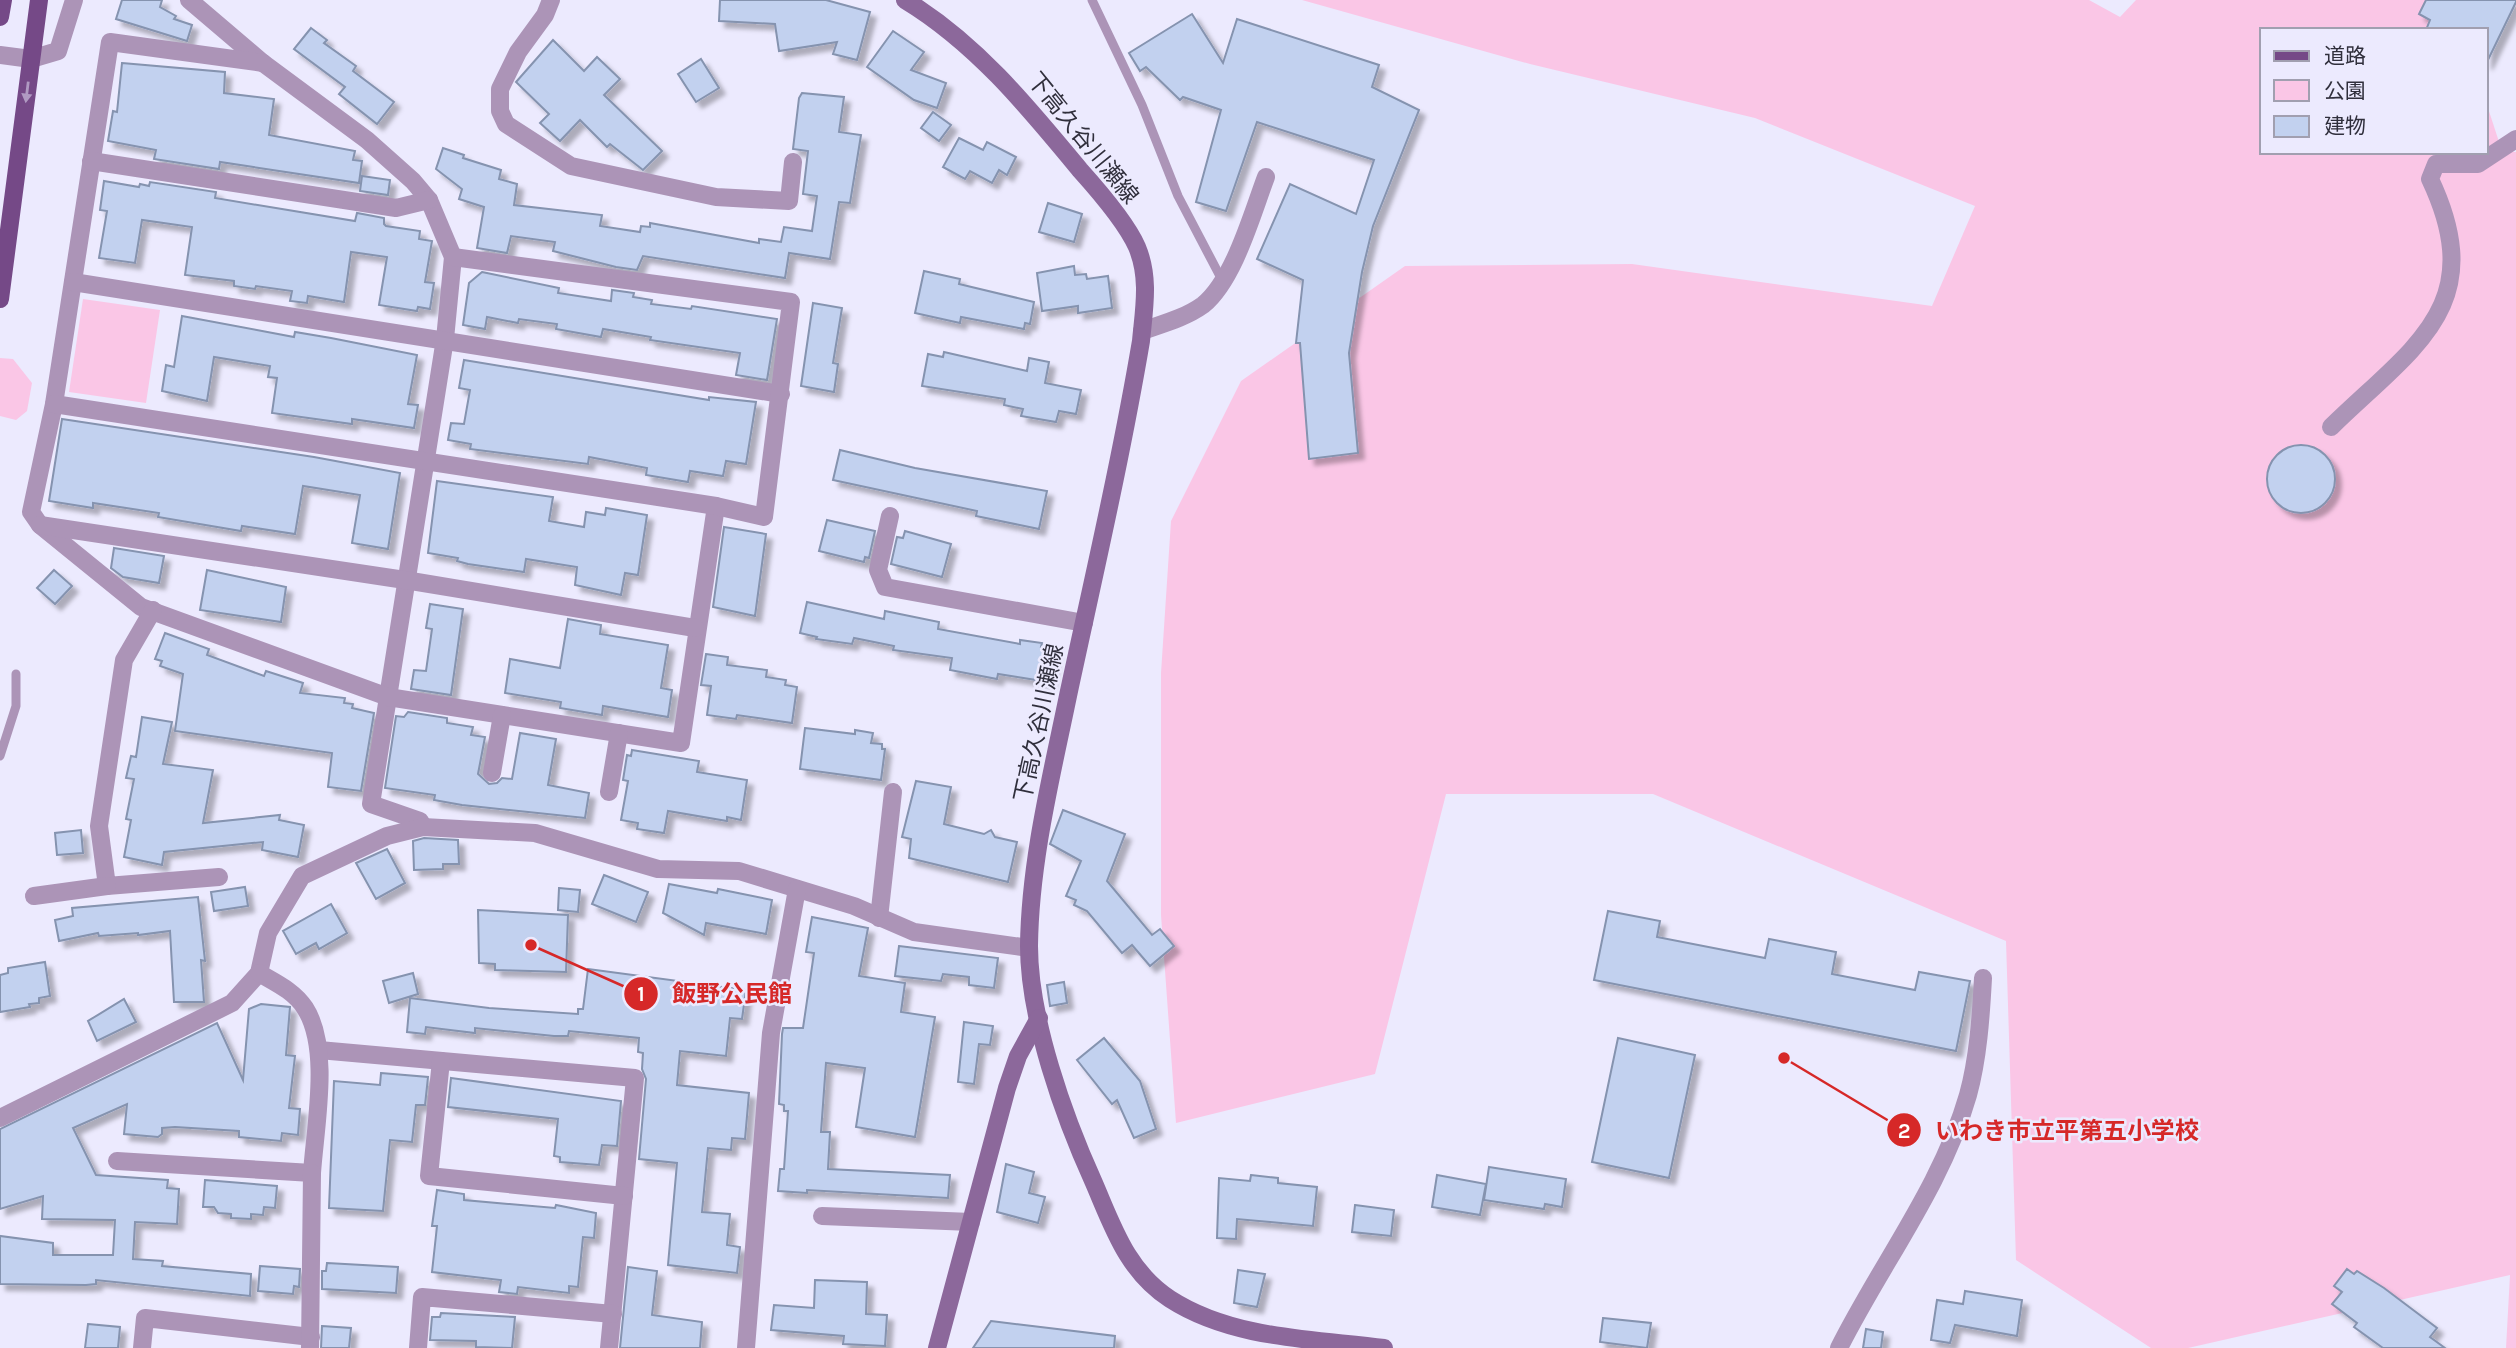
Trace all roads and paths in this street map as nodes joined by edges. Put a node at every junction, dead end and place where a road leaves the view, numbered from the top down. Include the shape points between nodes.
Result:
1 (3, 0) edge
2 (39, 0) edge
3 (75, 0) edge
4 (189, 0) edge
5 (551, 0) edge
6 (905, 0) edge
7 (1092, 0) edge
8 (0, 17) edge
9 (0, 55) edge
10 (31, 60) junction
11 (263, 63) junction
12 (2516, 139) edge
13 (91, 161) junction
14 (793, 162) dead end
15 (1266, 177) dead end
16 (429, 200) junction
17 (453, 257) junction
18 (1222, 281) junction
19 (73, 282) junction
20 (0, 299) edge
21 (1142, 331) junction
22 (444, 339) junction
23 (781, 394) junction
24 (54, 404) junction
25 (2331, 427) dead end
26 (426, 461) junction
27 (716, 506) junction
28 (890, 516) dead end
29 (40, 525) junction
30 (405, 580) junction
31 (153, 610) junction
32 (1084, 622) junction
33 (695, 628) junction
34 (16, 674) dead end
35 (388, 697) junction
36 (502, 715) junction
37 (619, 733) junction
38 (0, 755) edge
39 (492, 773) dead end
40 (609, 792) dead end
41 (893, 792) dead end
42 (423, 827) junction
43 (219, 877) dead end
44 (107, 886) junction
45 (797, 889) junction
46 (34, 896) dead end
47 (879, 918) junction
48 (1029, 948) junction
49 (259, 973) junction
50 (1983, 978) dead end
51 (1039, 1018) junction
52 (319, 1050) junction
53 (441, 1061) junction
54 (0, 1118) edge
55 (117, 1161) dead end
56 (312, 1173) junction
57 (624, 1196) junction
58 (822, 1216) dead end
59 (971, 1222) junction
60 (613, 1314) junction
61 (311, 1343) edge
62 (142, 1348) edge
63 (418, 1348) edge
64 (609, 1348) edge
65 (746, 1348) edge
66 (937, 1348) edge
67 (1384, 1348) edge
68 (1839, 1348) edge

1 - 8 main road
2 - 10 main road
3 - 10 street via 58,51
4 - 11 street
5 - 14 street via 500,89 500,111 506,124 572,166 716,197 789,201
6 - 21 main road, 下高久谷川瀬線 via 972,50 1013,88 1097,190 1136,245 1146,299
7 - 18 lane via 1142,105 1178,196
9 - 10 street
10 -> 20 main road
11 - 13 street via 110,42
11 - 16 street via 367,140
12 - 25 street via 2478,164 2436,164 2430,179 2445,212 2453,254 2448,298 2429,331
13 - 16 street via 396,208
13 - 19 street
15 - 18 street
16 - 17 street
17 - 22 street
17 - 23 street via 791,302
18 - 21 street via 1204,303
19 - 22 street
19 - 24 street
21 - 32 main road, 下高久谷川瀬線
22 - 23 street
22 - 26 street
23 - 27 street via 764,517
24 - 26 street
24 - 29 street via 31,512
26 - 27 street
26 - 30 street
27 - 33 street
28 - 32 street via 878,570 885,587
29 - 30 street
29 - 31 street via 141,607
30 - 33 street
30 - 35 street
31 - 35 street
31 - 44 street via 124,660 99,826
32 - 48 main road, 下高久谷川瀬線 via 1036,864
33 - 37 street via 681,743
34 - 38 lane via 16,706
35 - 36 street
35 - 42 street via 371,804 420,821
36 - 37 street
36 - 39 street
37 - 40 street
41 - 47 street
42 - 45 street via 535,833 638,865 739,871
42 - 49 street via 387,836 302,876 268,933
43 - 44 street
44 - 46 street
45 - 47 street
45 - 65 street via 771,1032
47 - 48 street via 914,932
48 - 51 main road, 下高久谷川瀬線
49 - 52 street via 289,989 305,1008
49 - 54 street via 232,1003 209,1016
50 - 68 street via 1968,1095 1914,1217
51 - 59 main road via 1007,1088
51 - 67 main road, 下高久谷川瀬線 via 1081,1155 1126,1256 1145,1280 1171,1300 1250,1331
52 - 53 street
52 - 56 street
53 - 57 street via 429,1176
53 - 57 street via 635,1078
55 - 56 street
56 - 61 street
57 - 60 street
58 - 59 street
59 - 66 main road
60 - 63 street via 422,1297
60 - 64 street
61 - 62 street via 145,1318

